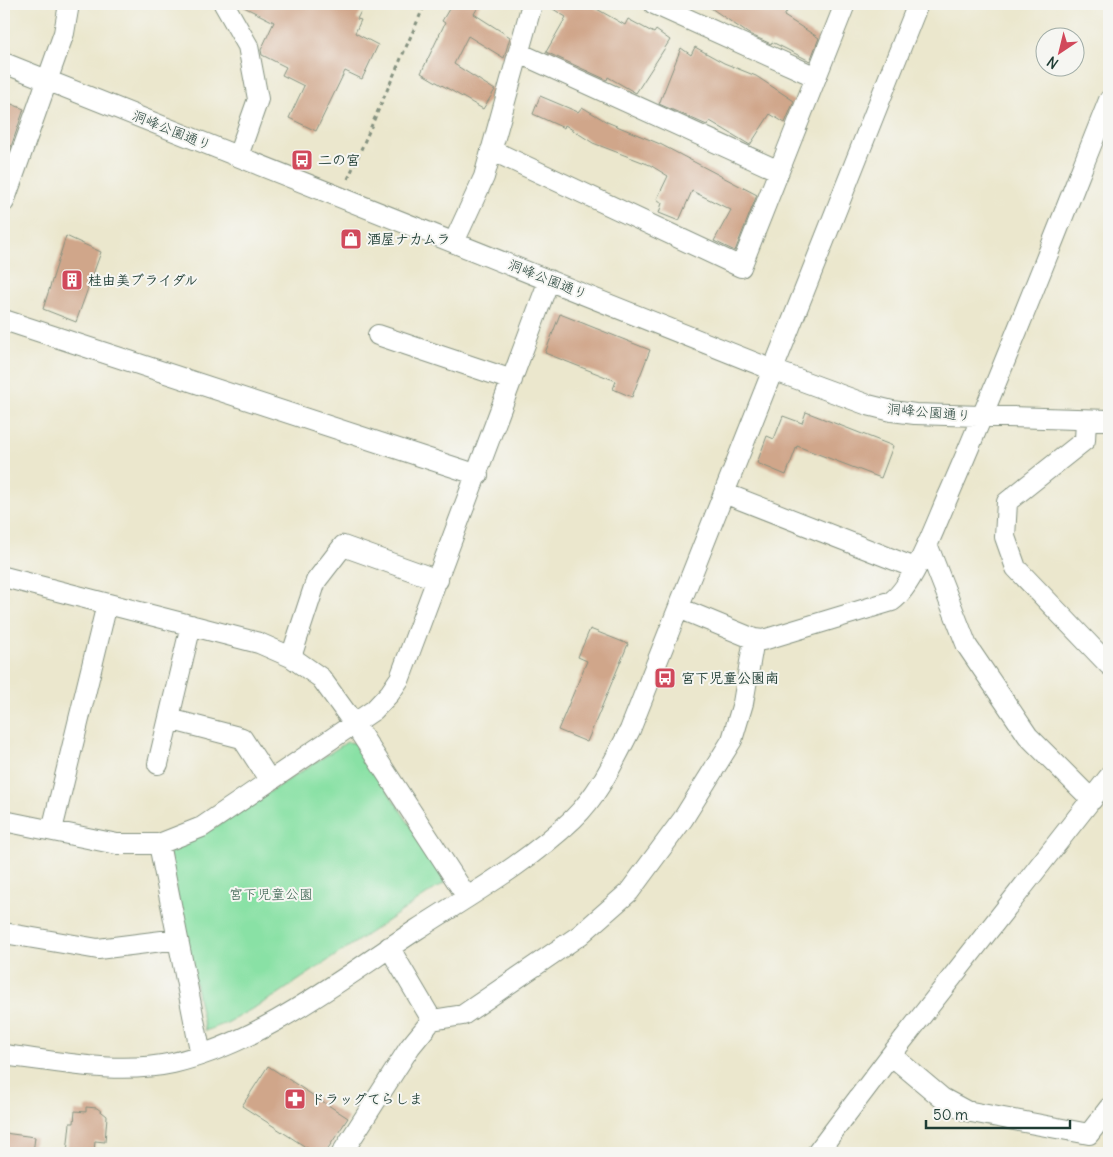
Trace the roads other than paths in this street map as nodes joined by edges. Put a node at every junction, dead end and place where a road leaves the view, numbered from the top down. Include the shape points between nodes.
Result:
1 (69, 4) edge
2 (224, 4) edge
3 (532, 4) edge
4 (654, 4) edge
5 (845, 4) edge
6 (911, 6) edge
7 (519, 53) junction
8 (4, 63) edge
9 (816, 77) junction
10 (47, 81) junction
11 (1109, 100) edge
12 (492, 150) junction
13 (238, 156) junction
14 (779, 171) junction
15 (4, 202) edge
16 (454, 242) junction
17 (549, 280) junction
18 (4, 320) edge
19 (378, 335) dead end
20 (774, 370) junction
21 (512, 380) junction
22 (1109, 405) edge
23 (982, 416) junction
24 (1096, 420) edge
25 (478, 475) junction
26 (724, 493) junction
27 (927, 544) junction
28 (915, 568) junction
29 (4, 577) edge
30 (438, 580) junction
31 (108, 604) junction
32 (679, 608) junction
33 (191, 624) junction
34 (754, 639) junction
35 (291, 657) junction
36 (1109, 665) edge
37 (168, 719) junction
38 (355, 725) junction
39 (158, 764) dead end
40 (1109, 777) edge
41 (270, 781) junction
42 (1092, 800) junction
43 (4, 821) edge
44 (52, 830) junction
45 (160, 844) junction
46 (467, 897) junction
47 (4, 932) edge
48 (178, 939) junction
49 (389, 947) junction
50 (432, 1020) junction
51 (4, 1055) edge
52 (201, 1055) junction
53 (891, 1055) junction
54 (1109, 1108) edge
55 (342, 1153) edge
56 (817, 1153) edge

1 - 10 street via 64,33
2 - 13 street via 248,46 257,91 255,111
3 - 7 street
4 - 9 street
5 - 9 street
6 - 20 street
7 - 12 street
7 - 14 street
8 - 10 street, 洞峰公園通り
9 - 14 street
10 - 13 street, 洞峰公園通り
10 - 15 street
11 - 23 street
12 - 14 street via 741,267
12 - 16 street via 481,185
13 - 16 street, 洞峰公園通り
16 - 17 street, 洞峰公園通り
17 - 20 street, 洞峰公園通り
17 - 21 street
18 - 25 street
19 - 21 street
20 - 23 street, 洞峰公園通り via 892,411
20 - 26 street
21 - 25 street
22 - 24 street
23 - 24 street, 洞峰公園通り
23 - 27 street
24 - 36 street via 1085,440 1007,502 1005,537 1016,568
25 - 30 street
26 - 28 street
26 - 32 street
27 - 28 street
27 - 42 street via 967,646 1028,736
28 - 34 street via 900,595 892,601 763,640
29 - 31 street
30 - 35 street via 343,546 316,581
30 - 38 street via 400,678 390,693
31 - 33 street
31 - 44 street
32 - 34 street
32 - 46 street via 630,730 591,798 551,839
33 - 35 street via 259,643
33 - 37 street
34 - 50 street via 743,704 732,740 683,819 630,892 580,935 462,1015
35 - 38 street via 321,678
37 - 39 street
37 - 41 street via 242,738
38 - 41 street
38 - 46 street
40 - 42 street
41 - 45 street via 202,827
42 - 53 street
43 - 44 street
44 - 45 street via 117,844
45 - 48 street
46 - 49 street
47 - 48 street via 98,948
48 - 52 street
49 - 50 street
49 - 52 street via 274,1022
50 - 55 street via 410,1047
51 - 52 street via 122,1067 164,1064
53 - 54 street via 942,1098 966,1111 1089,1134
53 - 56 street

